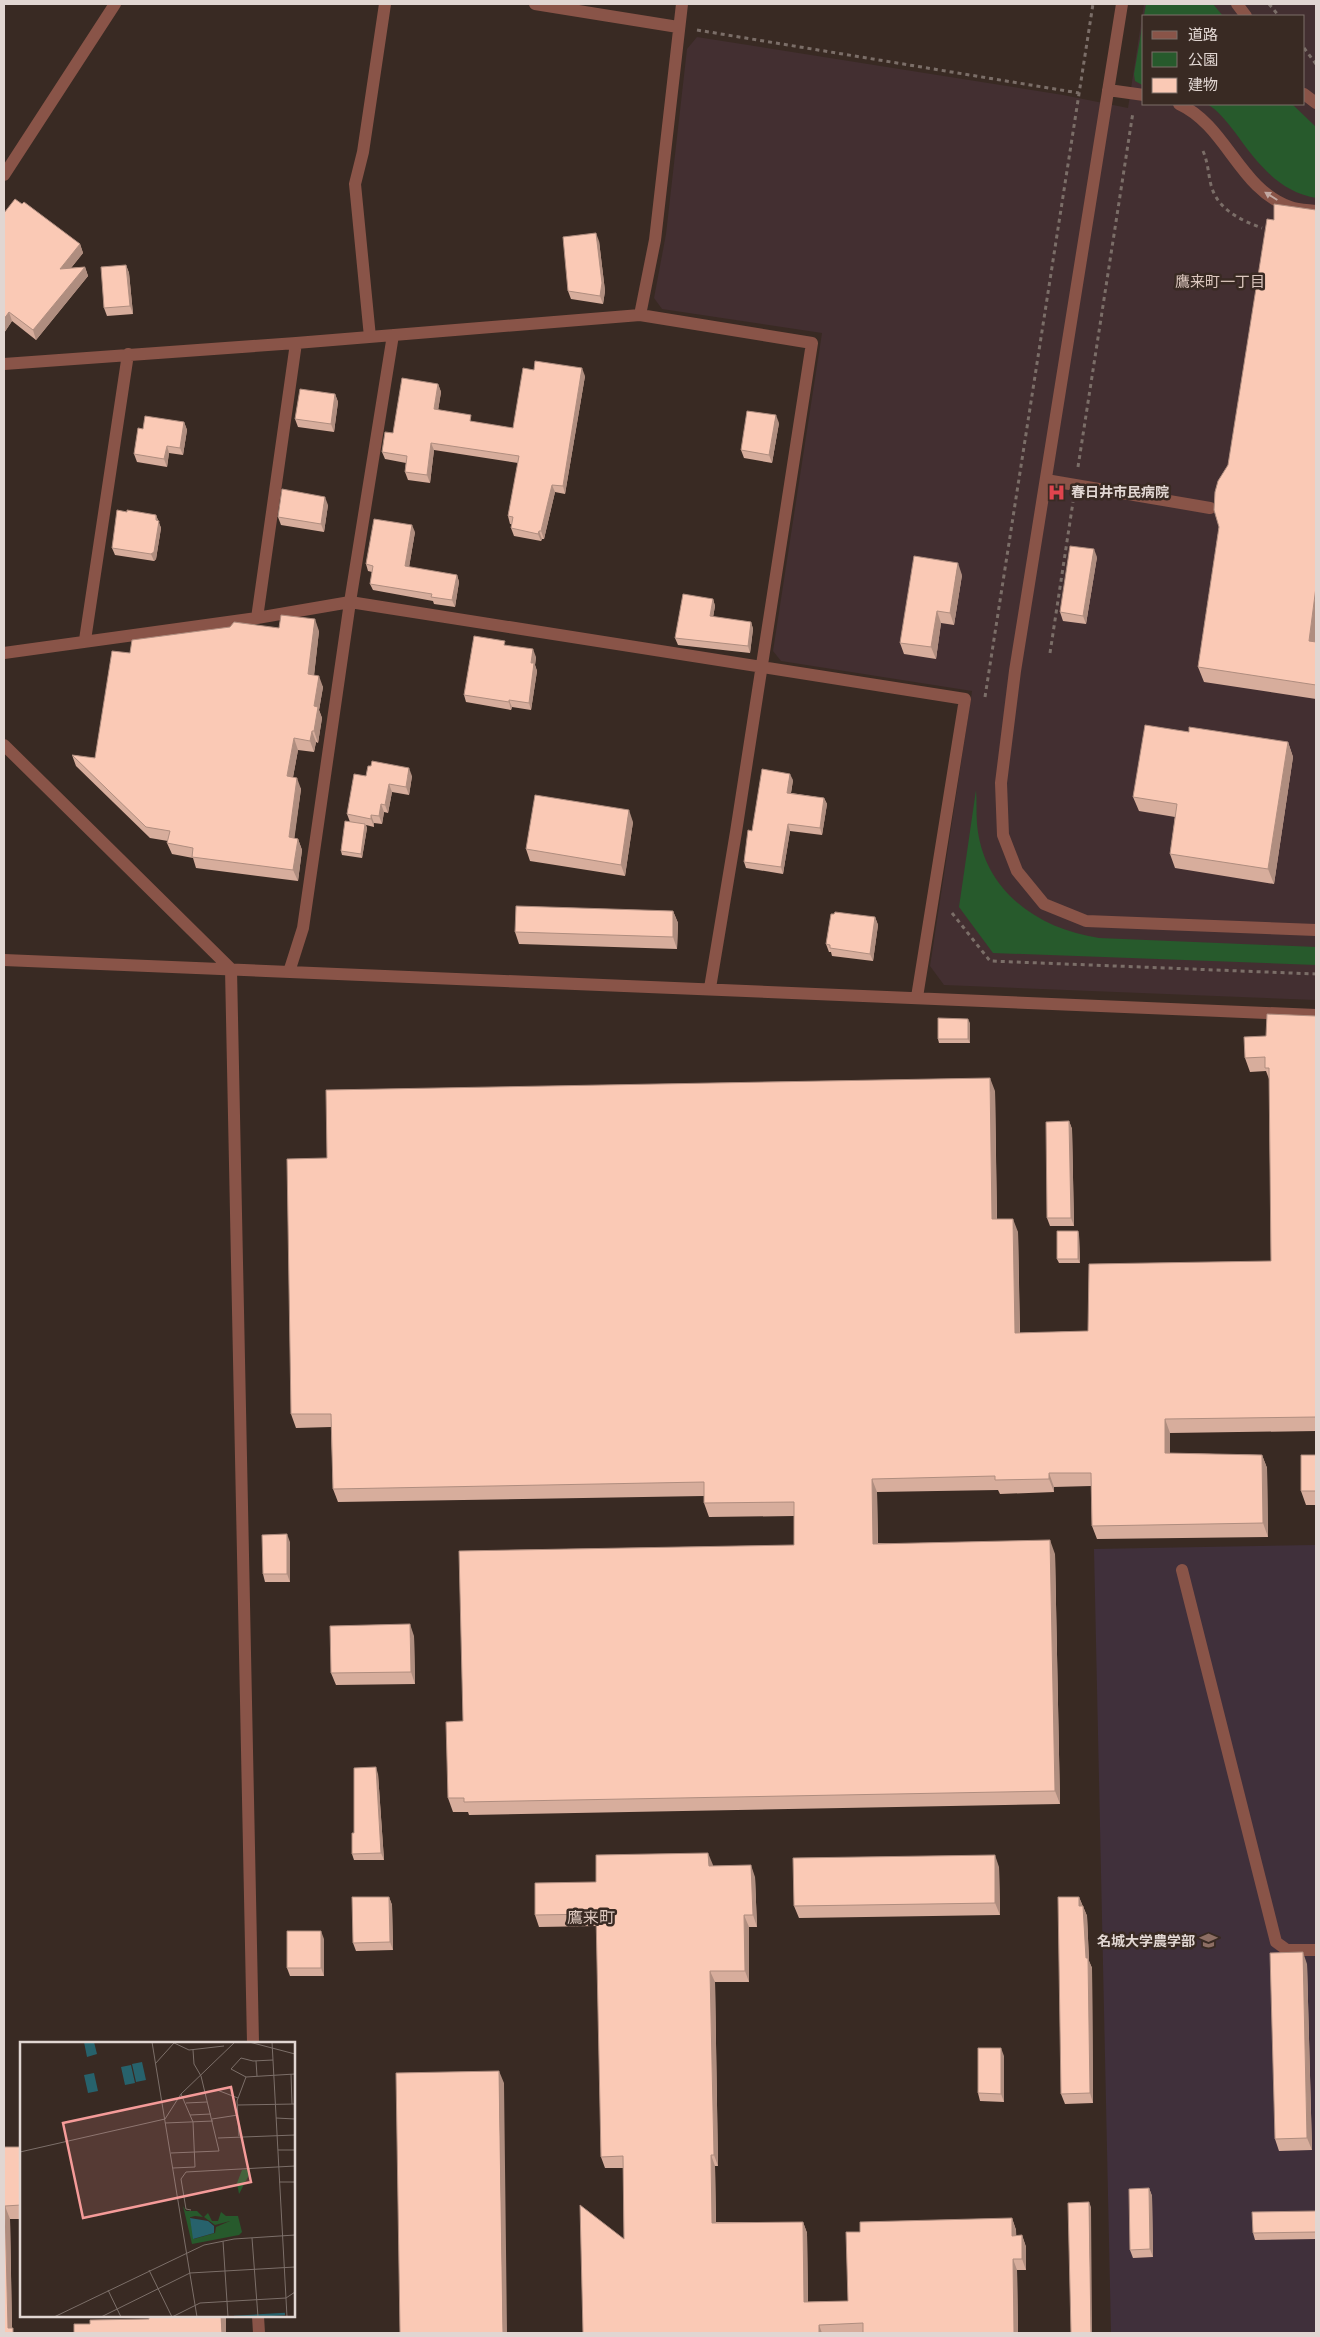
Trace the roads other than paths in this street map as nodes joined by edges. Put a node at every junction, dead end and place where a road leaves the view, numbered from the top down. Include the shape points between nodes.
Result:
1 (115, 4) edge
2 (385, 4) edge
3 (535, 4) edge
4 (682, 4) edge
5 (1122, 4) edge
6 (1237, 4) edge
7 (1245, 15) edge
8 (678, 27) junction
9 (1108, 90) junction
10 (1142, 95) edge
11 (1305, 95) edge
12 (1316, 103) edge
13 (1181, 105) edge
14 (4, 175) edge
15 (1316, 211) edge
16 (640, 315) junction
17 (393, 335) junction
18 (370, 337) junction
19 (296, 343) junction
20 (128, 354) junction
21 (4, 364) edge
22 (1046, 480) junction
23 (1210, 508) dead end
24 (350, 602) junction
25 (257, 618) junction
26 (84, 640) junction
27 (4, 653) edge
28 (761, 668) junction
29 (4, 745) edge
30 (1316, 930) edge
31 (4, 960) edge
32 (231, 969) junction
33 (289, 972) junction
34 (710, 988) junction
35 (917, 998) junction
36 (1316, 1015) edge
37 (1182, 1570) dead end
38 (1316, 1950) edge
39 (253, 2042) edge
40 (258, 2317) edge
41 (259, 2333) edge

1 - 14 street
2 - 18 street via 355,184
3 - 8 street
4 - 8 street
5 - 9 street
6 - 7 street
8 - 16 street via 655,240
9 - 10 street
9 - 22 street
11 - 12 street
15 -> 13 street via 1290,208 1265,194 1218,135 1192,110
16 - 17 street
16 - 28 street via 812,344
17 - 18 street
17 - 24 street
18 - 19 street
19 - 20 street
19 - 25 street
20 - 21 street
20 - 26 street
22 - 23 street
22 - 30 street via 1015,671 1001,783 1003,835 1017,871 1044,904 1086,921
24 - 25 street
24 - 28 street
24 - 33 street via 303,928
25 - 26 street
26 - 27 street
28 - 34 street
28 - 35 street via 965,699
29 - 32 street
31 - 32 street
32 - 33 street
32 - 39 street
33 - 34 street
34 - 35 street
35 - 36 street
37 - 38 street via 1276,1942 1287,1950
40 - 41 street

